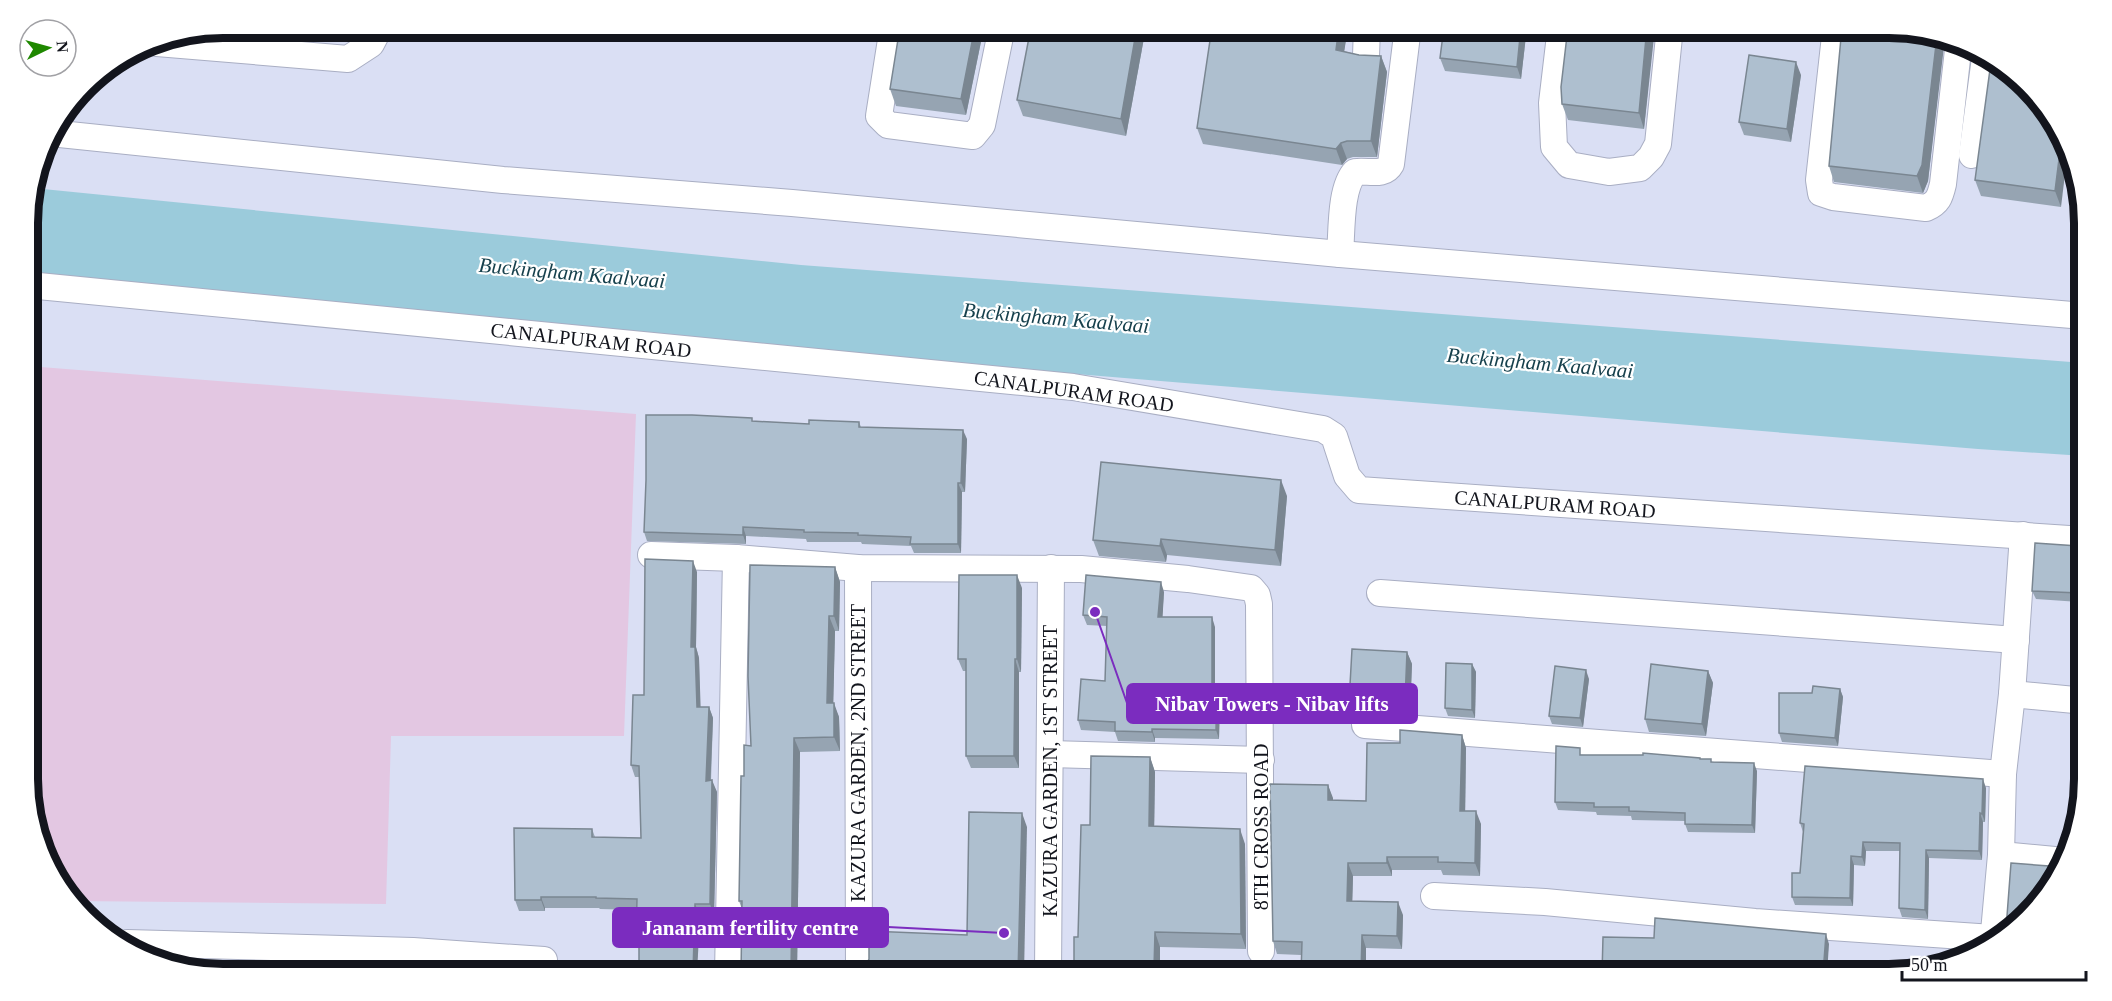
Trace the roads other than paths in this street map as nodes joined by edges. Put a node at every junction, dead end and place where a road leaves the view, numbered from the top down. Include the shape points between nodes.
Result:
1 (374, 38) edge
2 (891, 38) edge
3 (1000, 38) edge
4 (1367, 38) edge
5 (1407, 38) edge
6 (1560, 38) edge
7 (1669, 38) edge
8 (1835, 38) edge
9 (174, 44) edge
10 (1958, 51) edge
11 (1366, 56) edge
12 (1984, 64) edge
13 (61, 133) edge
14 (1972, 155) dead end
15 (1340, 254) junction
16 (38, 286) edge
17 (2074, 315) edge
18 (2023, 535) junction
19 (2074, 539) edge
20 (651, 555) dead end
21 (736, 558) junction
22 (858, 568) junction
23 (1051, 568) junction
24 (1380, 593) dead end
25 (2016, 640) junction
26 (2012, 694) junction
27 (2074, 700) edge
28 (1365, 725) dead end
29 (1050, 754) junction
30 (1261, 760) junction
31 (2003, 774) junction
32 (2001, 855) junction
33 (2055, 860) edge
34 (1434, 896) dead end
35 (1994, 931) edge
36 (1980, 939) edge
37 (141, 944) edge
38 (1261, 951) dead end
39 (413, 963) edge
40 (544, 964) edge
41 (728, 964) edge
42 (859, 964) edge
43 (1048, 964) edge

1 - 9 street via 348,59
2 - 3 street via 879,116 888,125 973,136 982,125
4 - 11 street
5 - 15 street via 1392,164 1384,172 1355,172 1348,181
6 - 7 street via 1552,103 1554,147 1569,165 1609,172 1640,168 1658,144
8 - 10 street via 1819,180 1821,193 1926,208 1941,196
12 - 14 street
13 - 15 street via 503,180
15 - 17 street
16 - 18 street, CANALPURAM ROAD via 1073,387 1323,429 1334,436 1347,476 1359,490
18 - 19 street, CANALPURAM ROAD
18 - 25 street
20 - 21 street
21 - 22 street
21 - 41 street
22 - 23 street
22 - 42 street, KAZURA GARDEN, 2ND STREET
23 - 29 street, KAZURA GARDEN, 1ST STREET
23 - 30 street, 8TH CROSS ROAD via 1251,588 1259,604
24 - 25 street
25 - 26 street
26 - 27 street
26 - 31 street
28 - 31 street
29 - 30 street
29 - 43 street, KAZURA GARDEN, 1ST STREET
30 - 38 street, 8TH CROSS ROAD
31 - 32 street
32 - 33 street
32 - 35 street
34 - 36 street
37 - 39 street
39 - 40 street via 544,960

